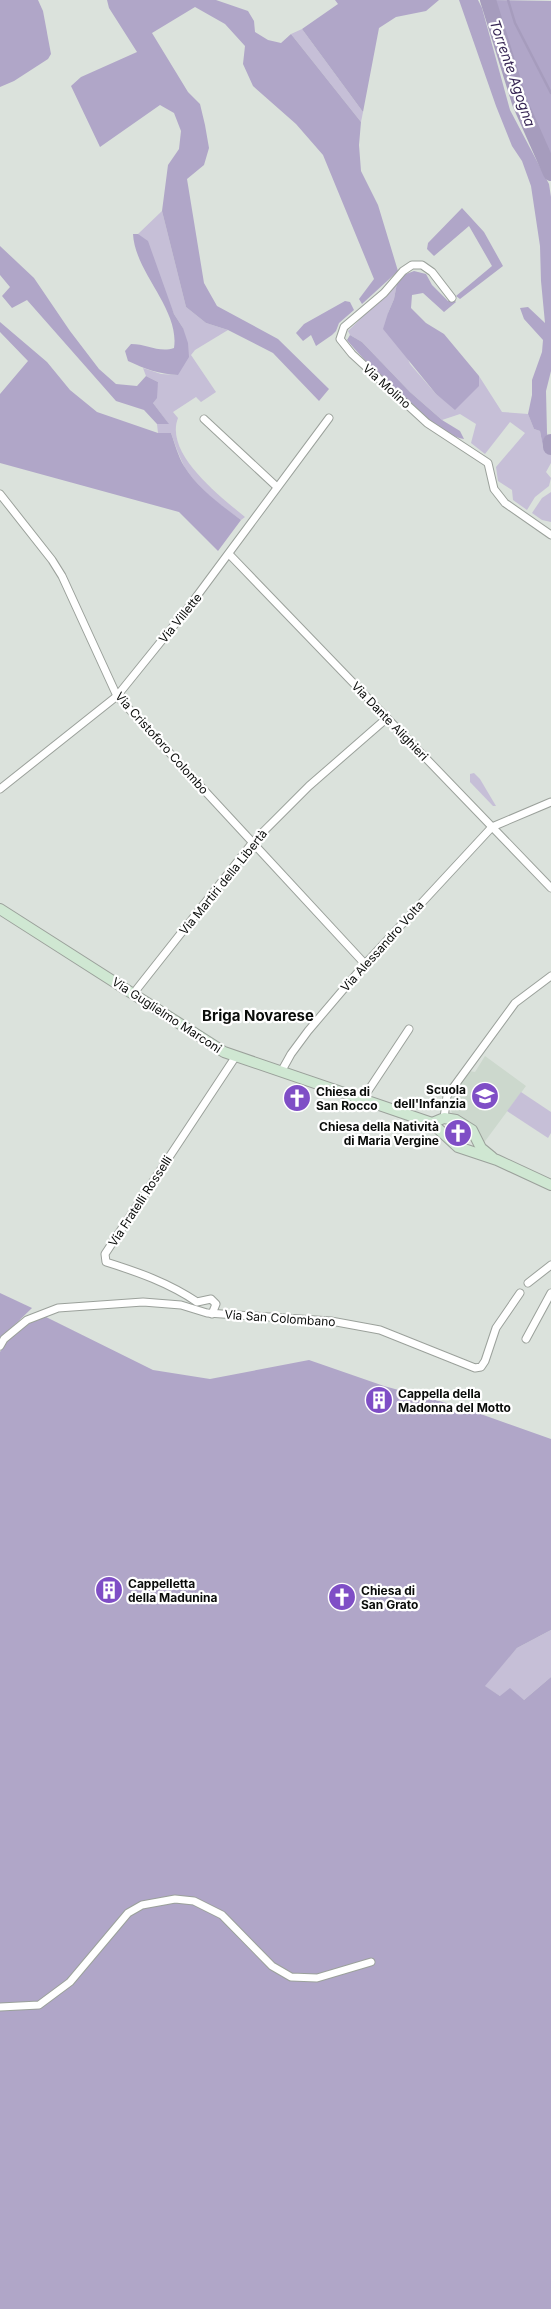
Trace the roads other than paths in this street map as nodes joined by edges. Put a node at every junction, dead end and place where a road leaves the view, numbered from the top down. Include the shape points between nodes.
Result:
1 (452, 298) dead end
2 (329, 418) dead end
3 (204, 419) dead end
4 (277, 488) junction
5 (0, 494) edge
6 (551, 535) edge
7 (229, 554) junction
8 (117, 696) junction
9 (387, 718) junction
10 (0, 789) edge
11 (551, 802) edge
12 (492, 827) junction
13 (253, 842) junction
14 (551, 888) edge
15 (1, 912) edge
16 (365, 964) junction
17 (551, 976) edge
18 (133, 994) junction
19 (409, 1029) dead end
20 (236, 1056) junction
21 (281, 1072) junction
22 (362, 1100) junction
23 (444, 1118) junction
24 (432, 1123) junction
25 (497, 1160) junction
26 (551, 1185) edge
27 (551, 1265) edge
28 (528, 1283) dead end
29 (520, 1293) dead end
30 (551, 1293) edge
31 (212, 1314) junction
32 (526, 1339) dead end
33 (0, 1346) edge
34 (371, 1962) dead end
35 (0, 2006) edge

1 - 6 street, Via Molino via 432,272 422,265 412,265 344,327 340,339 427,423 488,462 494,489 505,502
2 - 4 street, Via Villette
3 - 4 street
4 - 7 street, Via Villette
5 - 8 street, Via Cristoforo Colombo via 62,576
7 - 8 street, Via Villette
7 - 9 street, Via Dante Alighieri
8 - 10 street, Via Villette
8 - 13 street, Via Cristoforo Colombo
9 - 12 street, Via Dante Alighieri
9 - 13 street, Via Martiri della Libertà via 309,786
11 - 12 street
12 - 14 street, Via Dante Alighieri
12 - 16 street, Via Alessandro Volta
13 - 16 street, Via Cristoforo Colombo
13 - 18 street, Via Martiri della Libertà
15 - 18 street, Via Guglielmo Marconi
16 - 21 street, Via Alessandro Volta via 302,1038
17 - 23 street via 515,1003 447,1096
18 - 20 street, Via Guglielmo Marconi via 224,1052
19 - 22 street
20 - 21 street, Via Guglielmo Marconi
20 - 31 street, Via Fratelli Rosselli via 105,1254 106,1262 157,1280 197,1302 211,1299 216,1304
21 - 22 street, Via Guglielmo Marconi
22 - 24 street, Via Guglielmo Marconi
23 - 24 street
23 - 25 street, Via Guglielmo Marconi via 456,1120 472,1130 481,1148
24 - 25 street, Via Guglielmo Marconi via 458,1147
25 - 26 street, Via Guglielmo Marconi
27 - 28 street
29 - 31 street, Via San Colombano via 496,1328 486,1361 481,1367 474,1368 380,1330 330,1321
30 - 32 street
31 - 33 street, Via San Colombano via 181,1305 143,1302 58,1308 27,1320
34 - 35 street via 317,1978 290,1977 272,1966 222,1915 194,1901 175,1899 142,1905 128,1914 70,1982 38,2004

